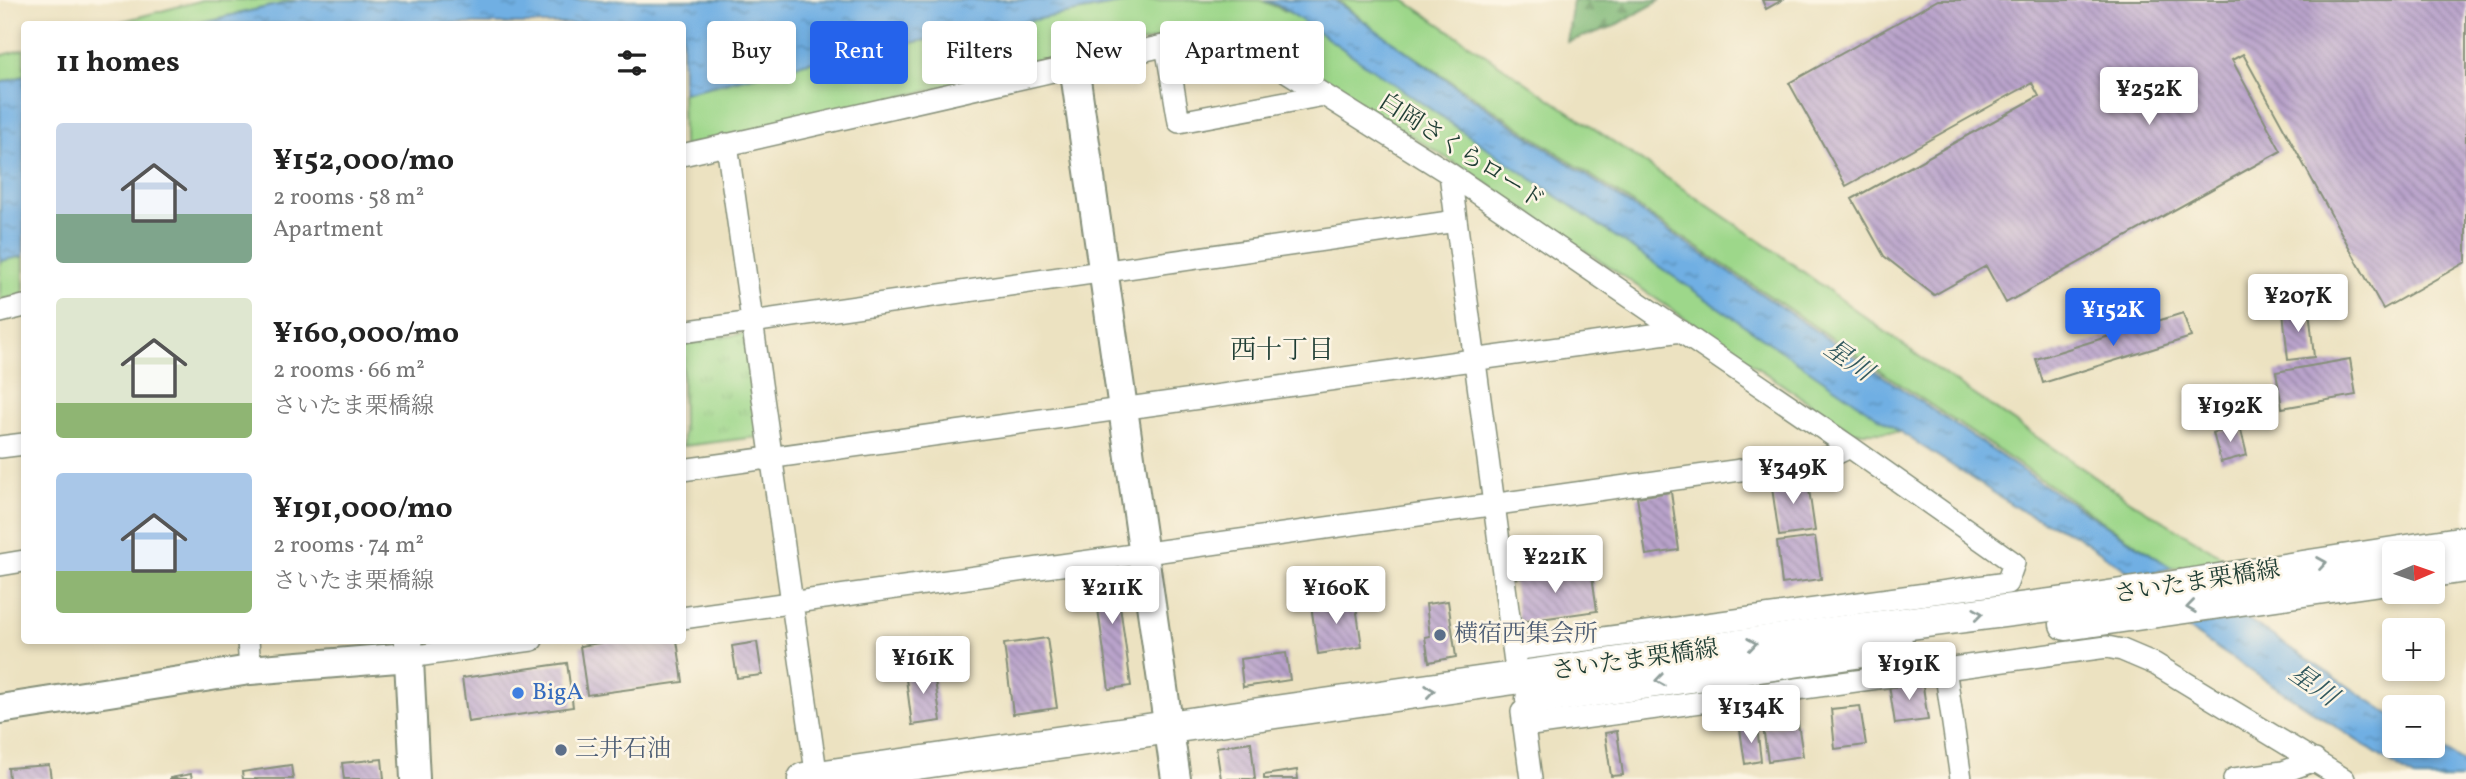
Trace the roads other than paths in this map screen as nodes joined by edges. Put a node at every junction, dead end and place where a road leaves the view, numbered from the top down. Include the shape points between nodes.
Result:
1 (1051, 71) edge
2 (1077, 84) edge
3 (1173, 84) edge
4 (1307, 84) edge
5 (1324, 95) junction
6 (727, 144) junction
7 (686, 154) edge
8 (1450, 174) junction
9 (1456, 221) junction
10 (1104, 272) junction
11 (21, 307) edge
12 (0, 312) edge
13 (752, 322) junction
14 (686, 331) edge
15 (1681, 331) junction
16 (1475, 359) junction
17 (1124, 408) junction
18 (21, 444) edge
19 (0, 447) edge
20 (1850, 447) junction
21 (772, 458) junction
22 (686, 469) edge
23 (1494, 504) junction
24 (2466, 542) edge
25 (1143, 554) junction
26 (21, 562) edge
27 (0, 565) edge
28 (2466, 566) edge
29 (2445, 569) edge
30 (2382, 579) edge
31 (792, 601) junction
32 (686, 617) edge
33 (248, 644) edge
34 (477, 644) edge
35 (408, 649) edge
36 (1945, 668) junction
37 (250, 670) junction
38 (1519, 689) junction
39 (0, 709) edge
40 (1171, 736) junction
41 (2315, 760) junction
42 (813, 778) edge
43 (2244, 778) edge
44 (415, 779) edge
45 (948, 779) edge
46 (1176, 779) edge
47 (1531, 779) edge
48 (1961, 779) edge
49 (2344, 779) edge

1 - 6 street, 白岡さくらロード
2 - 10 street
3 - 5 street via 1179,122
4 - 5 street, 白岡さくらロード
5 - 8 street, 白岡さくらロード
6 - 7 street, 白岡さくらロード
6 - 13 street
8 - 9 street
8 - 15 street, 白岡さくらロード
9 - 10 street
9 - 16 street
10 - 13 street
10 - 17 street
11 - 12 street
13 - 14 street
13 - 21 street
15 - 16 street
15 - 20 street, 白岡さくらロード
16 - 17 street
16 - 23 street
17 - 21 street
17 - 25 street
18 - 19 street
20 - 23 street via 1827,458
20 - 38 street, 白岡さくらロード via 2014,563 2007,583
21 - 22 street
21 - 31 street
23 - 25 street
23 - 38 street
38 -> 24 main road, さいたま栗橋線
25 - 31 street
25 - 40 street
26 - 27 street
28 - 29 main road
30 -> 38 main road, さいたま栗橋線 via 2116,618
31 - 32 street
31 - 42 street
33 - 37 street
34 - 35 street
35 - 37 street
35 - 44 street
36 - 38 street
36 - 41 street via 2107,647 2122,650 2155,664
36 - 48 street
37 - 39 street
38 - 40 main road, さいたま栗橋線
38 - 47 street
40 - 42 main road, さいたま栗橋線
40 - 45 main road, さいたま栗橋線
40 - 46 street
41 - 43 street via 2283,772
41 - 49 street

